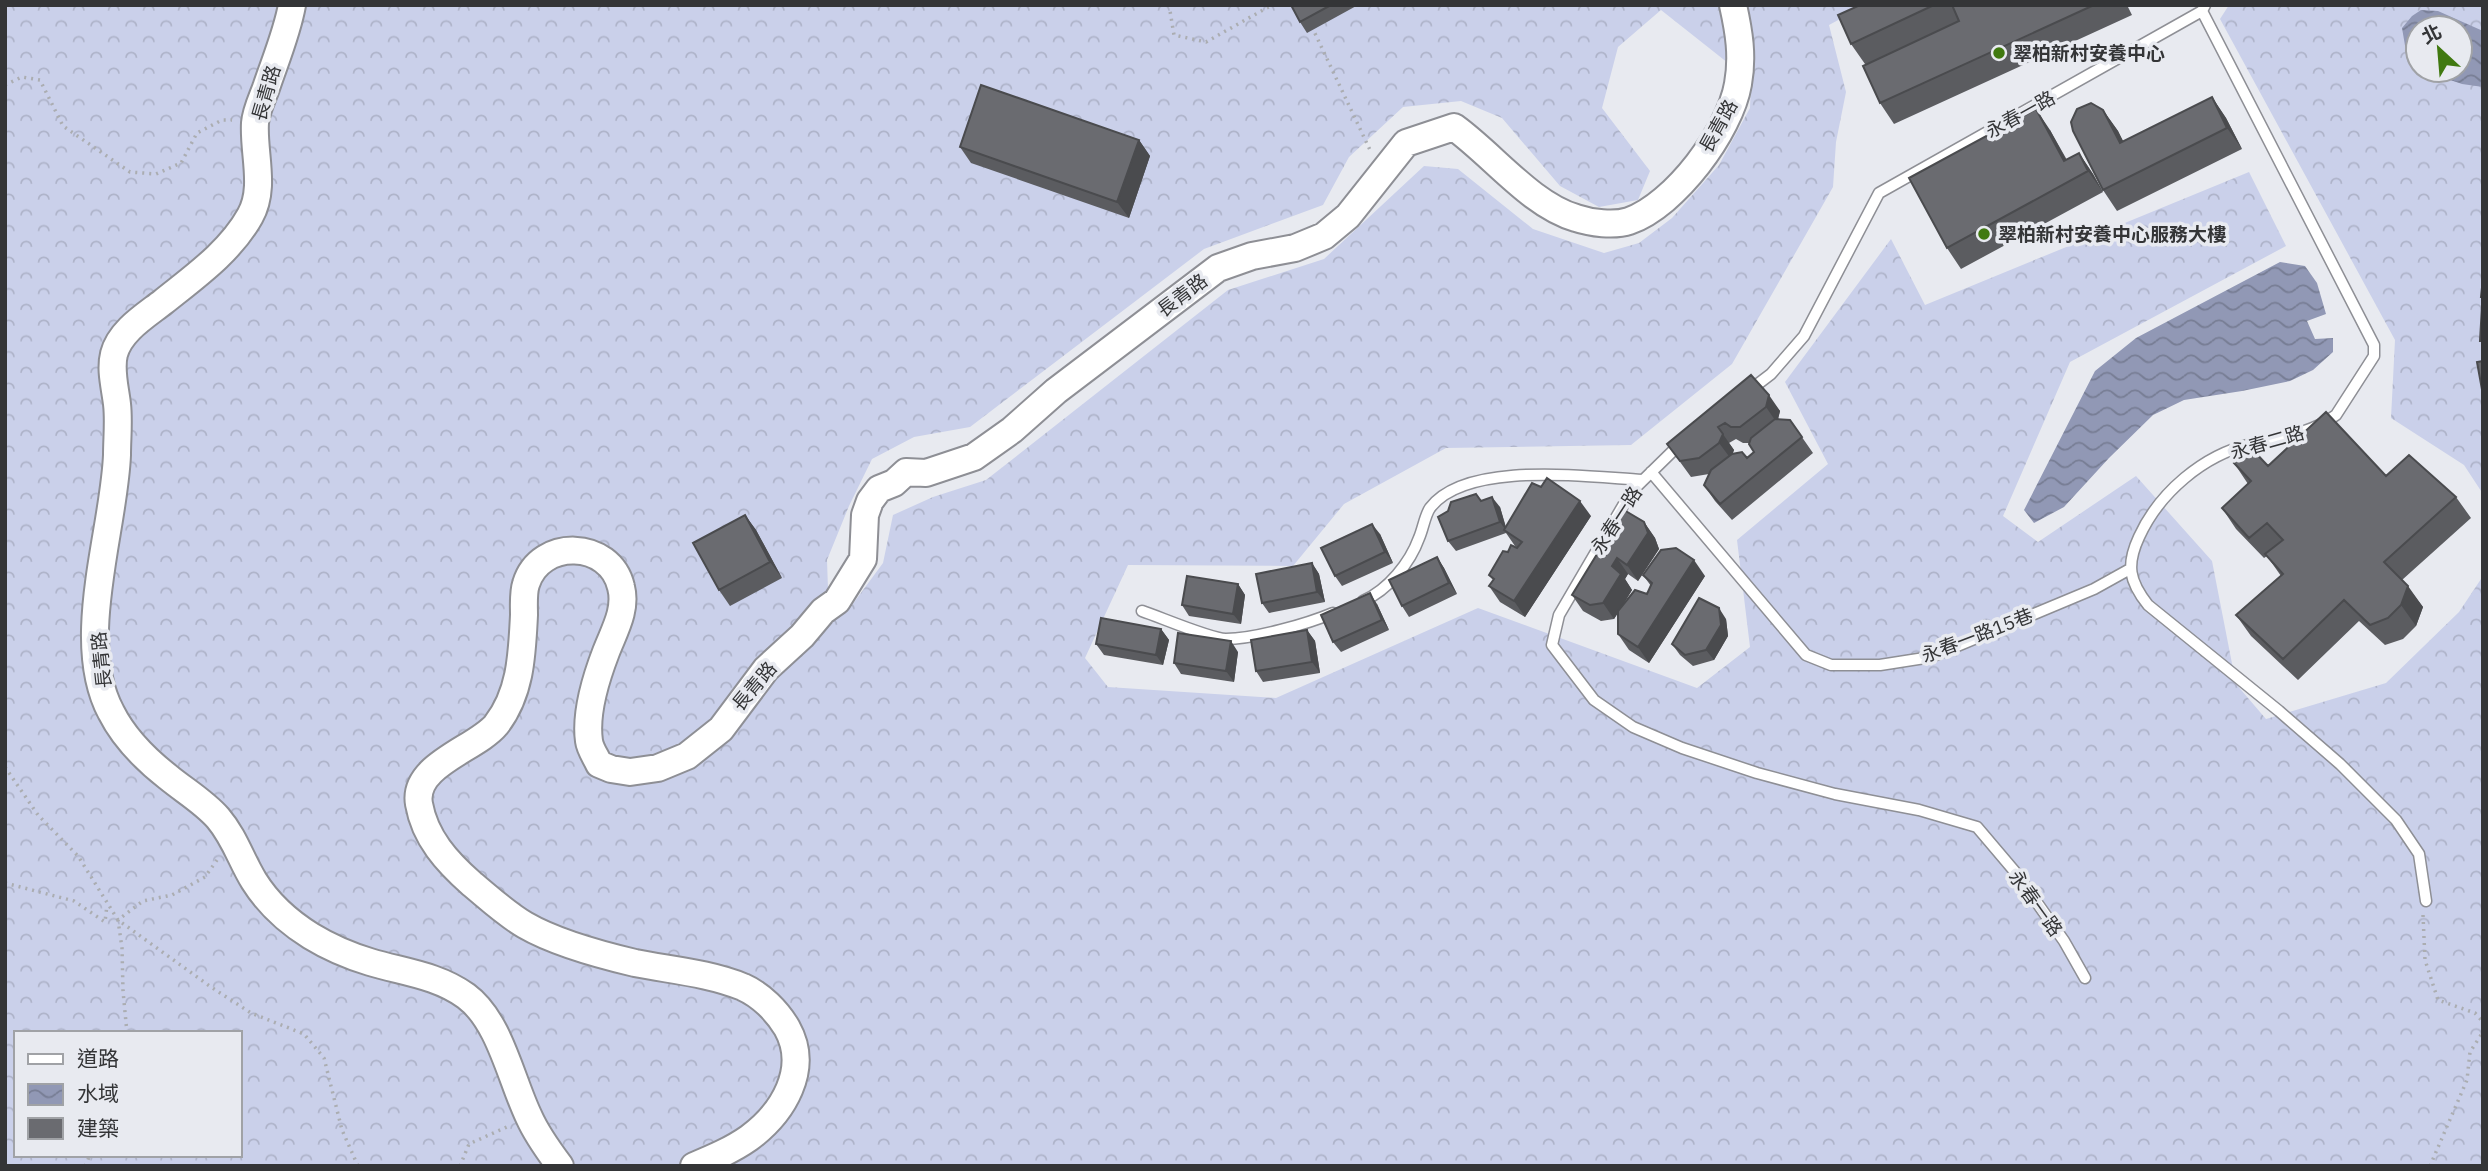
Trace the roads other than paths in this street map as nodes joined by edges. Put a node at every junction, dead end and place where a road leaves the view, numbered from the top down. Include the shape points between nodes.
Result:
1 (292, 5) edge
2 (1733, 5) edge
3 (2204, 8) edge
4 (1737, 399) edge
5 (1693, 433) edge
6 (1650, 472) junction
7 (1642, 480) junction
8 (2130, 569) junction
9 (1355, 604) edge
10 (1343, 609) edge
11 (1142, 611) dead end
12 (2426, 901) road end
13 (2085, 978) dead end
14 (560, 1166) edge
15 (694, 1166) edge

1 - 14 street, 長青路 via 255,120 258,179 252,213 204,269 120,338 113,357 117,459 98,579 100,686 132,745 216,816 276,912 312,937 371,962 422,974 466,996 484,1015 528,1115
2 - 15 street, 長青路 via 1742,43 1730,113 1678,187 1652,210 1627,222 1603,223 1555,211 1454,127 1406,143 1348,216 1324,236 1218,268 974,457 926,473 906,472 879,489 865,515 863,559 837,601 766,668 721,729 687,755 658,768 630,772 599,764 589,743 590,705 619,622 621,586 610,565 588,551 561,551 531,571 525,587 519,679 509,706 493,728 428,775 418,801 424,824 454,868 526,925 587,949 744,988 778,1014 796,1047 792,1086 780,1107 751,1136
3 - 4 lane, 永春一路 via 1879,193 1804,336 1770,374
3 - 8 lane, 永春二路 via 2374,345 2374,356 2327,422 2295,435 2247,444 2203,463 2169,492 2143,528
5 - 6 lane, 永春一路
6 - 7 lane, 永春一路
6 - 8 lane, 永春一路15巷 via 1806,655 1831,665 1880,665 1931,657 2094,589
7 - 9 lane via 1525,474 1495,477 1448,494 1429,509 1414,551 1399,573
7 - 13 lane, 永春一路 via 1606,531 1559,614 1552,645 1594,700 1633,727 1757,773 1977,827 2016,873
8 - 12 lane via 2136,590 2148,605 2279,711 2396,820 2419,853
10 - 11 lane via 1318,620 1224,639

